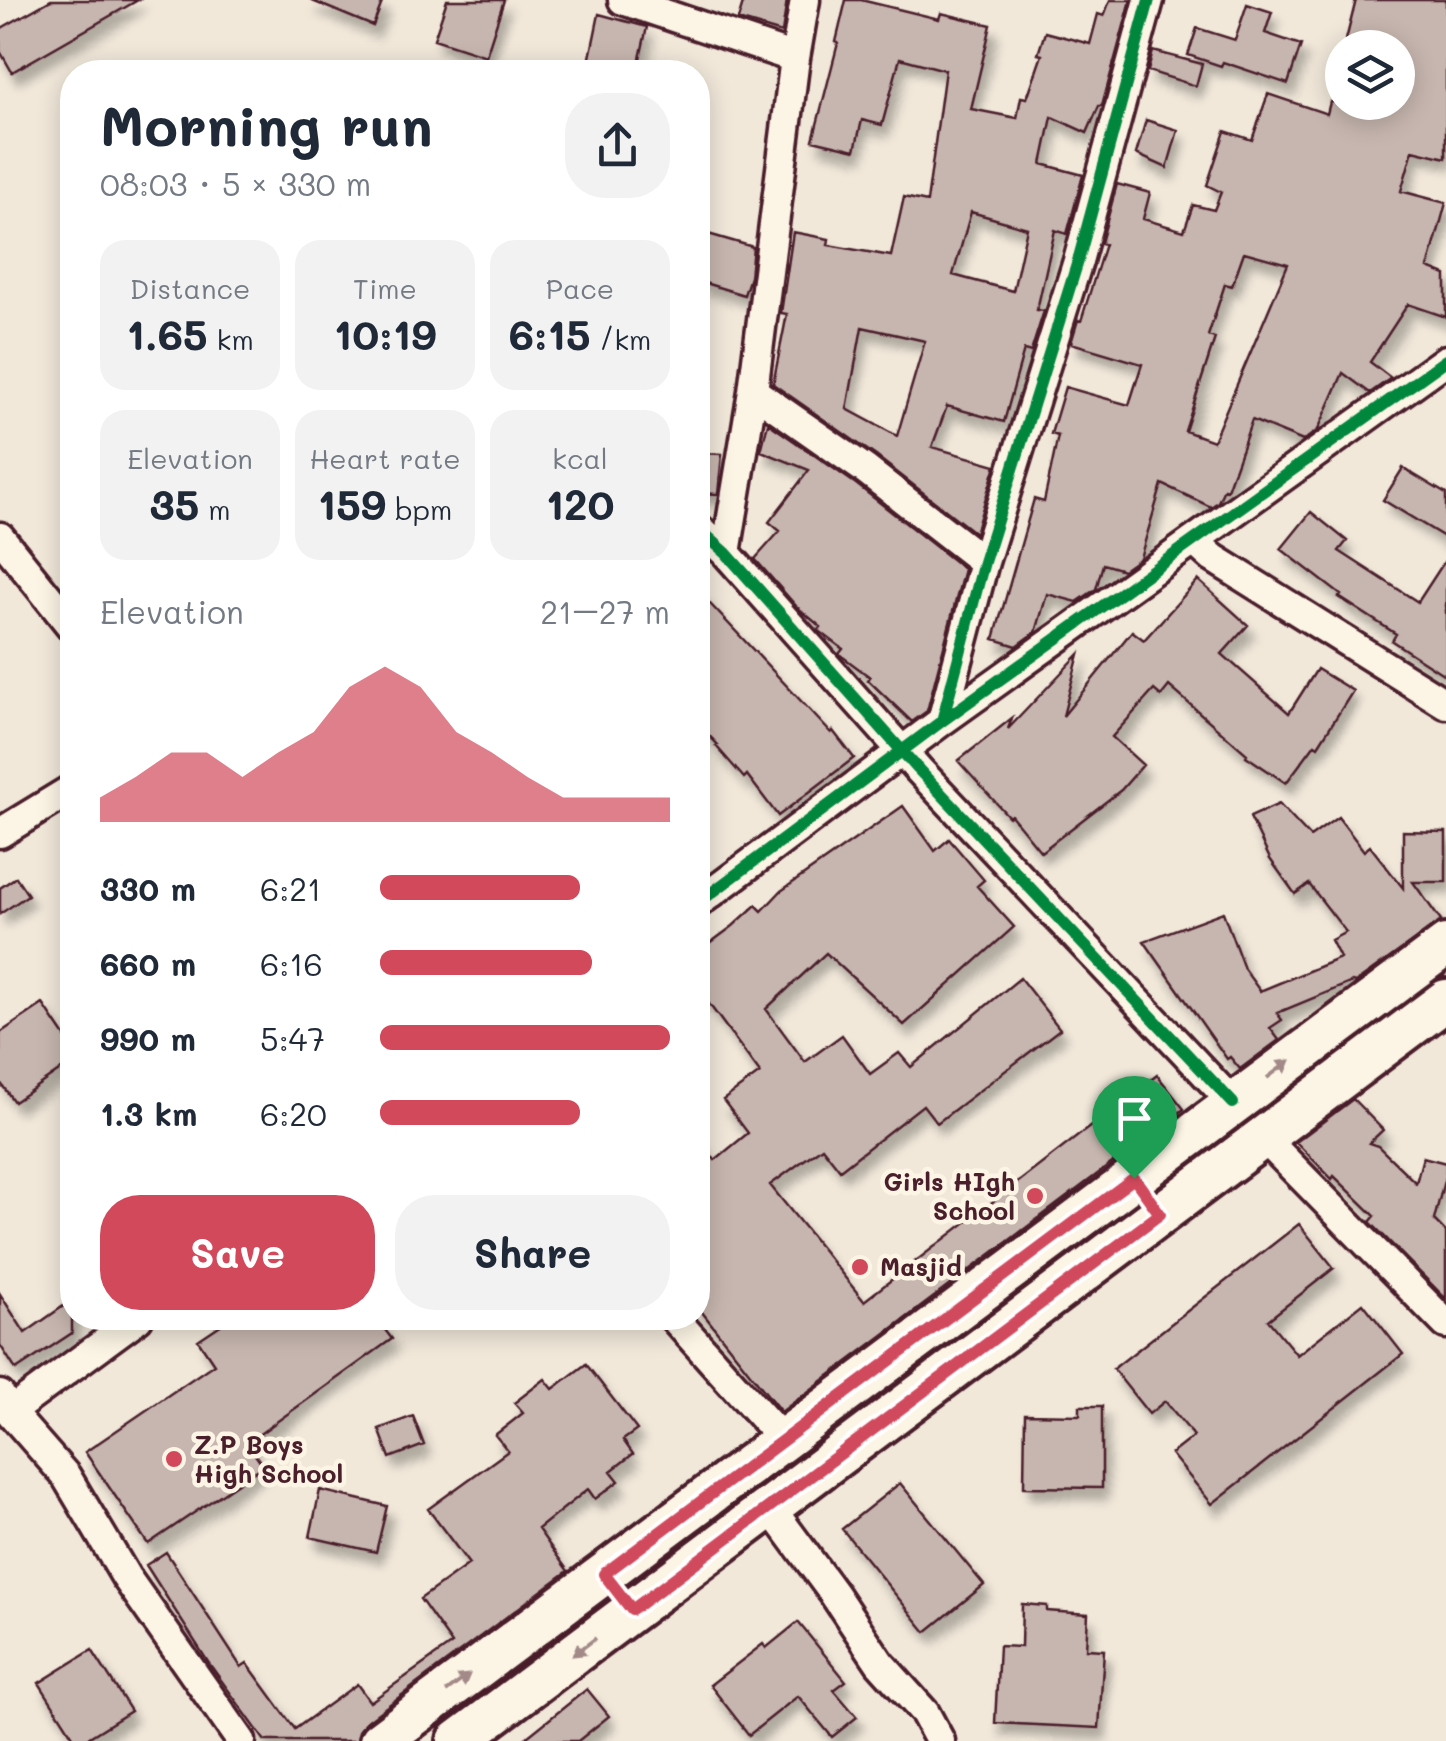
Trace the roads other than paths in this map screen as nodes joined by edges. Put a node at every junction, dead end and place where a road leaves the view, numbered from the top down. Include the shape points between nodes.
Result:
1 (623, 0) edge
2 (805, 0) edge
3 (1149, 0) edge
4 (795, 58) junction
5 (1446, 360) edge
6 (753, 391) junction
7 (0, 537) edge
8 (710, 539) edge
9 (1194, 542) junction
10 (726, 553) junction
11 (984, 562) junction
12 (60, 613) edge
13 (1446, 704) edge
14 (942, 721) junction
15 (904, 751) junction
16 (60, 796) edge
17 (0, 833) edge
18 (710, 894) edge
19 (1446, 945) edge
20 (1446, 1000) edge
21 (1233, 1103) junction
22 (1263, 1136) junction
23 (1134, 1178) junction
24 (1160, 1214) junction
25 (1446, 1324) edge
26 (119, 1330) edge
27 (685, 1330) edge
28 (5, 1403) edge
29 (783, 1440) junction
30 (770, 1507) junction
31 (604, 1574) junction
32 (632, 1610) junction
33 (241, 1741) edge
34 (380, 1741) edge
35 (458, 1741) edge
36 (940, 1741) edge

1 - 4 street
2 - 4 street
3 - 11 street via 1078,261
4 - 6 street
5 - 9 street
6 - 10 street
6 - 11 street
7 - 12 street
8 - 10 street
9 - 13 street
9 - 14 street
10 - 15 street
11 - 14 street
14 - 15 street
15 - 18 street
15 - 21 street
16 - 17 street
21 -> 19 main road
20 - 22 main road
21 - 23 main road
22 - 24 main road
22 - 25 street
23 - 24 main road
23 - 29 main road
24 - 30 main road
26 - 28 street
27 - 29 street
28 - 33 street via 66,1476 126,1577
29 - 31 main road
30 - 32 main road
30 - 36 street
31 - 32 main road
34 -> 31 main road
32 -> 35 main road

